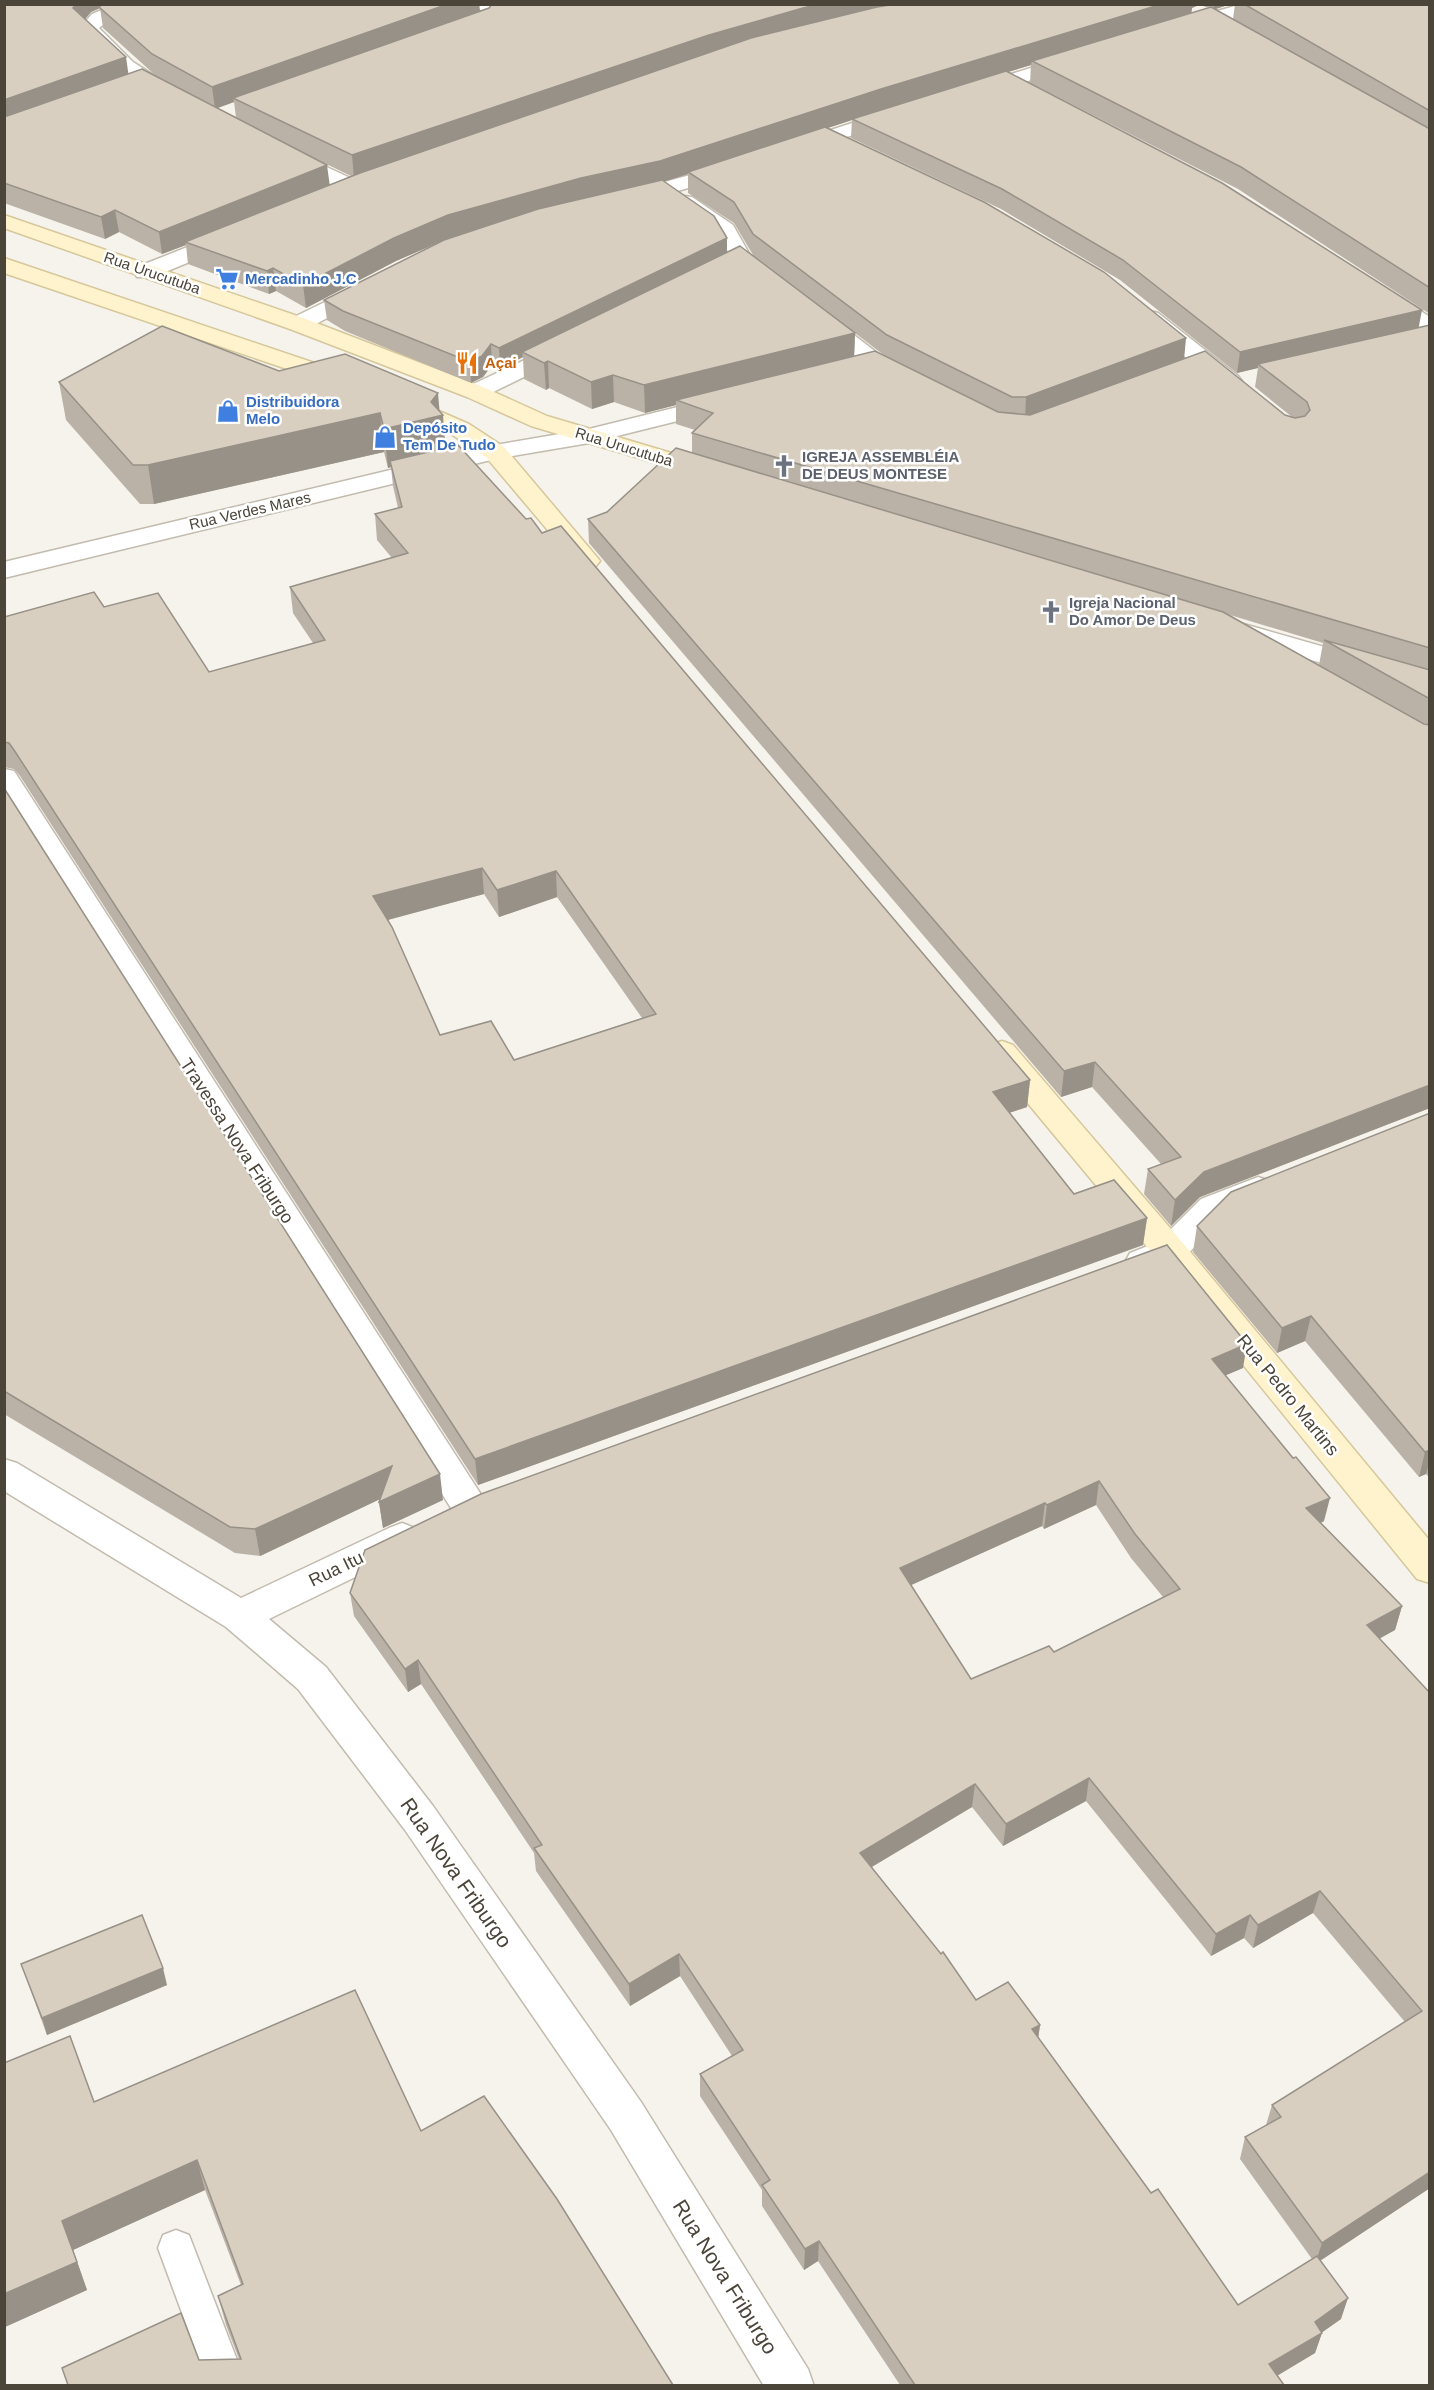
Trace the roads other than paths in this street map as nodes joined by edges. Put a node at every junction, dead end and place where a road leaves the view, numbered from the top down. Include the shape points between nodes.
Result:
1 (146, 4) edge
2 (483, 4) edge
3 (1188, 4) edge
4 (1265, 4) edge
5 (1210, 19) junction
6 (1230, 31) edge
7 (1165, 33) edge
8 (448, 35) edge
9 (1098, 53) edge
10 (147, 81) junction
11 (1007, 81) junction
12 (125, 89) edge
13 (1038, 97) edge
14 (953, 98) edge
15 (194, 108) edge
16 (910, 110) edge
17 (828, 138) junction
18 (273, 148) edge
19 (858, 152) edge
20 (774, 155) edge
21 (753, 162) edge
22 (375, 180) edge
23 (353, 188) junction
24 (667, 190) junction
25 (325, 198) edge
26 (612, 202) edge
27 (4, 222) edge
28 (242, 232) edge
29 (742, 261) junction
30 (4, 265) edge
31 (145, 272) junction
32 (721, 272) edge
33 (383, 279) edge
34 (1369, 288) edge
35 (787, 296) edge
36 (1137, 308) edge
37 (805, 309) edge
38 (298, 324) junction
39 (1430, 327) edge
40 (1430, 338) edge
41 (582, 340) edge
42 (1406, 343) edge
43 (1206, 362) junction
44 (878, 364) junction
45 (854, 370) edge
46 (1184, 370) edge
47 (920, 386) edge
48 (1246, 386) edge
49 (475, 392) junction
50 (739, 399) edge
51 (589, 436) junction
52 (495, 452) junction
53 (726, 477) edge
54 (4, 570) edge
55 (602, 579) edge
56 (1322, 680) edge
57 (1430, 686) edge
58 (4, 777) edge
59 (986, 1034) edge
60 (1289, 1177) edge
61 (1170, 1251) junction
62 (1114, 1272) edge
63 (4, 1473) edge
64 (503, 1493) edge
65 (469, 1506) junction
66 (1430, 1568) edge
67 (239, 1616) junction
68 (176, 2247) dead end
69 (228, 2385) edge
70 (791, 2385) edge

1 - 10 street via 113,12 91,23 88,29
2 - 8 street via 495,12 492,17
3 - 5 street
4 - 5 street
5 - 6 street
5 - 7 street
9 - 11 street
10 - 12 street
10 - 15 street
11 - 13 street
11 - 14 street
16 - 17 street
17 - 19 street
17 - 20 street
18 - 23 street
21 - 24 street
22 - 23 street
23 - 25 street
24 - 26 street
24 - 29 street via 725,230
27 - 31 street, Rua Urucutuba
28 - 31 street
29 - 32 street
29 - 35 street
30 - 52 street via 368,389 442,419
31 - 38 street, Rua Urucutuba
33 - 38 street
34 - 39 street
36 - 43 street
37 - 44 street
38 - 49 street, Rua Urucutuba
40 - 42 street
41 - 49 street
43 - 46 street
43 - 48 street
44 - 45 street
44 - 47 street
49 - 51 street, Rua Urucutuba via 539,421
50 - 51 street
51 - 52 street, Rua Verdes Mares
51 - 53 street, Rua Urucutuba
52 - 54 street, Rua Verdes Mares
52 - 55 street
56 - 57 street via 1217,624
58 - 65 street, Travessa Nova Friburgo
59 - 61 street, Rua Pedro Martins
60 - 61 street via 1213,1207
61 - 62 street
61 - 66 street, Rua Pedro Martins
63 - 67 street, Rua Nova Friburgo
64 - 65 street, Rua Itu
65 - 67 street, Rua Itu
67 - 70 street, Rua Nova Friburgo via 312,1678 419,1818 626,2116
68 - 69 lane

